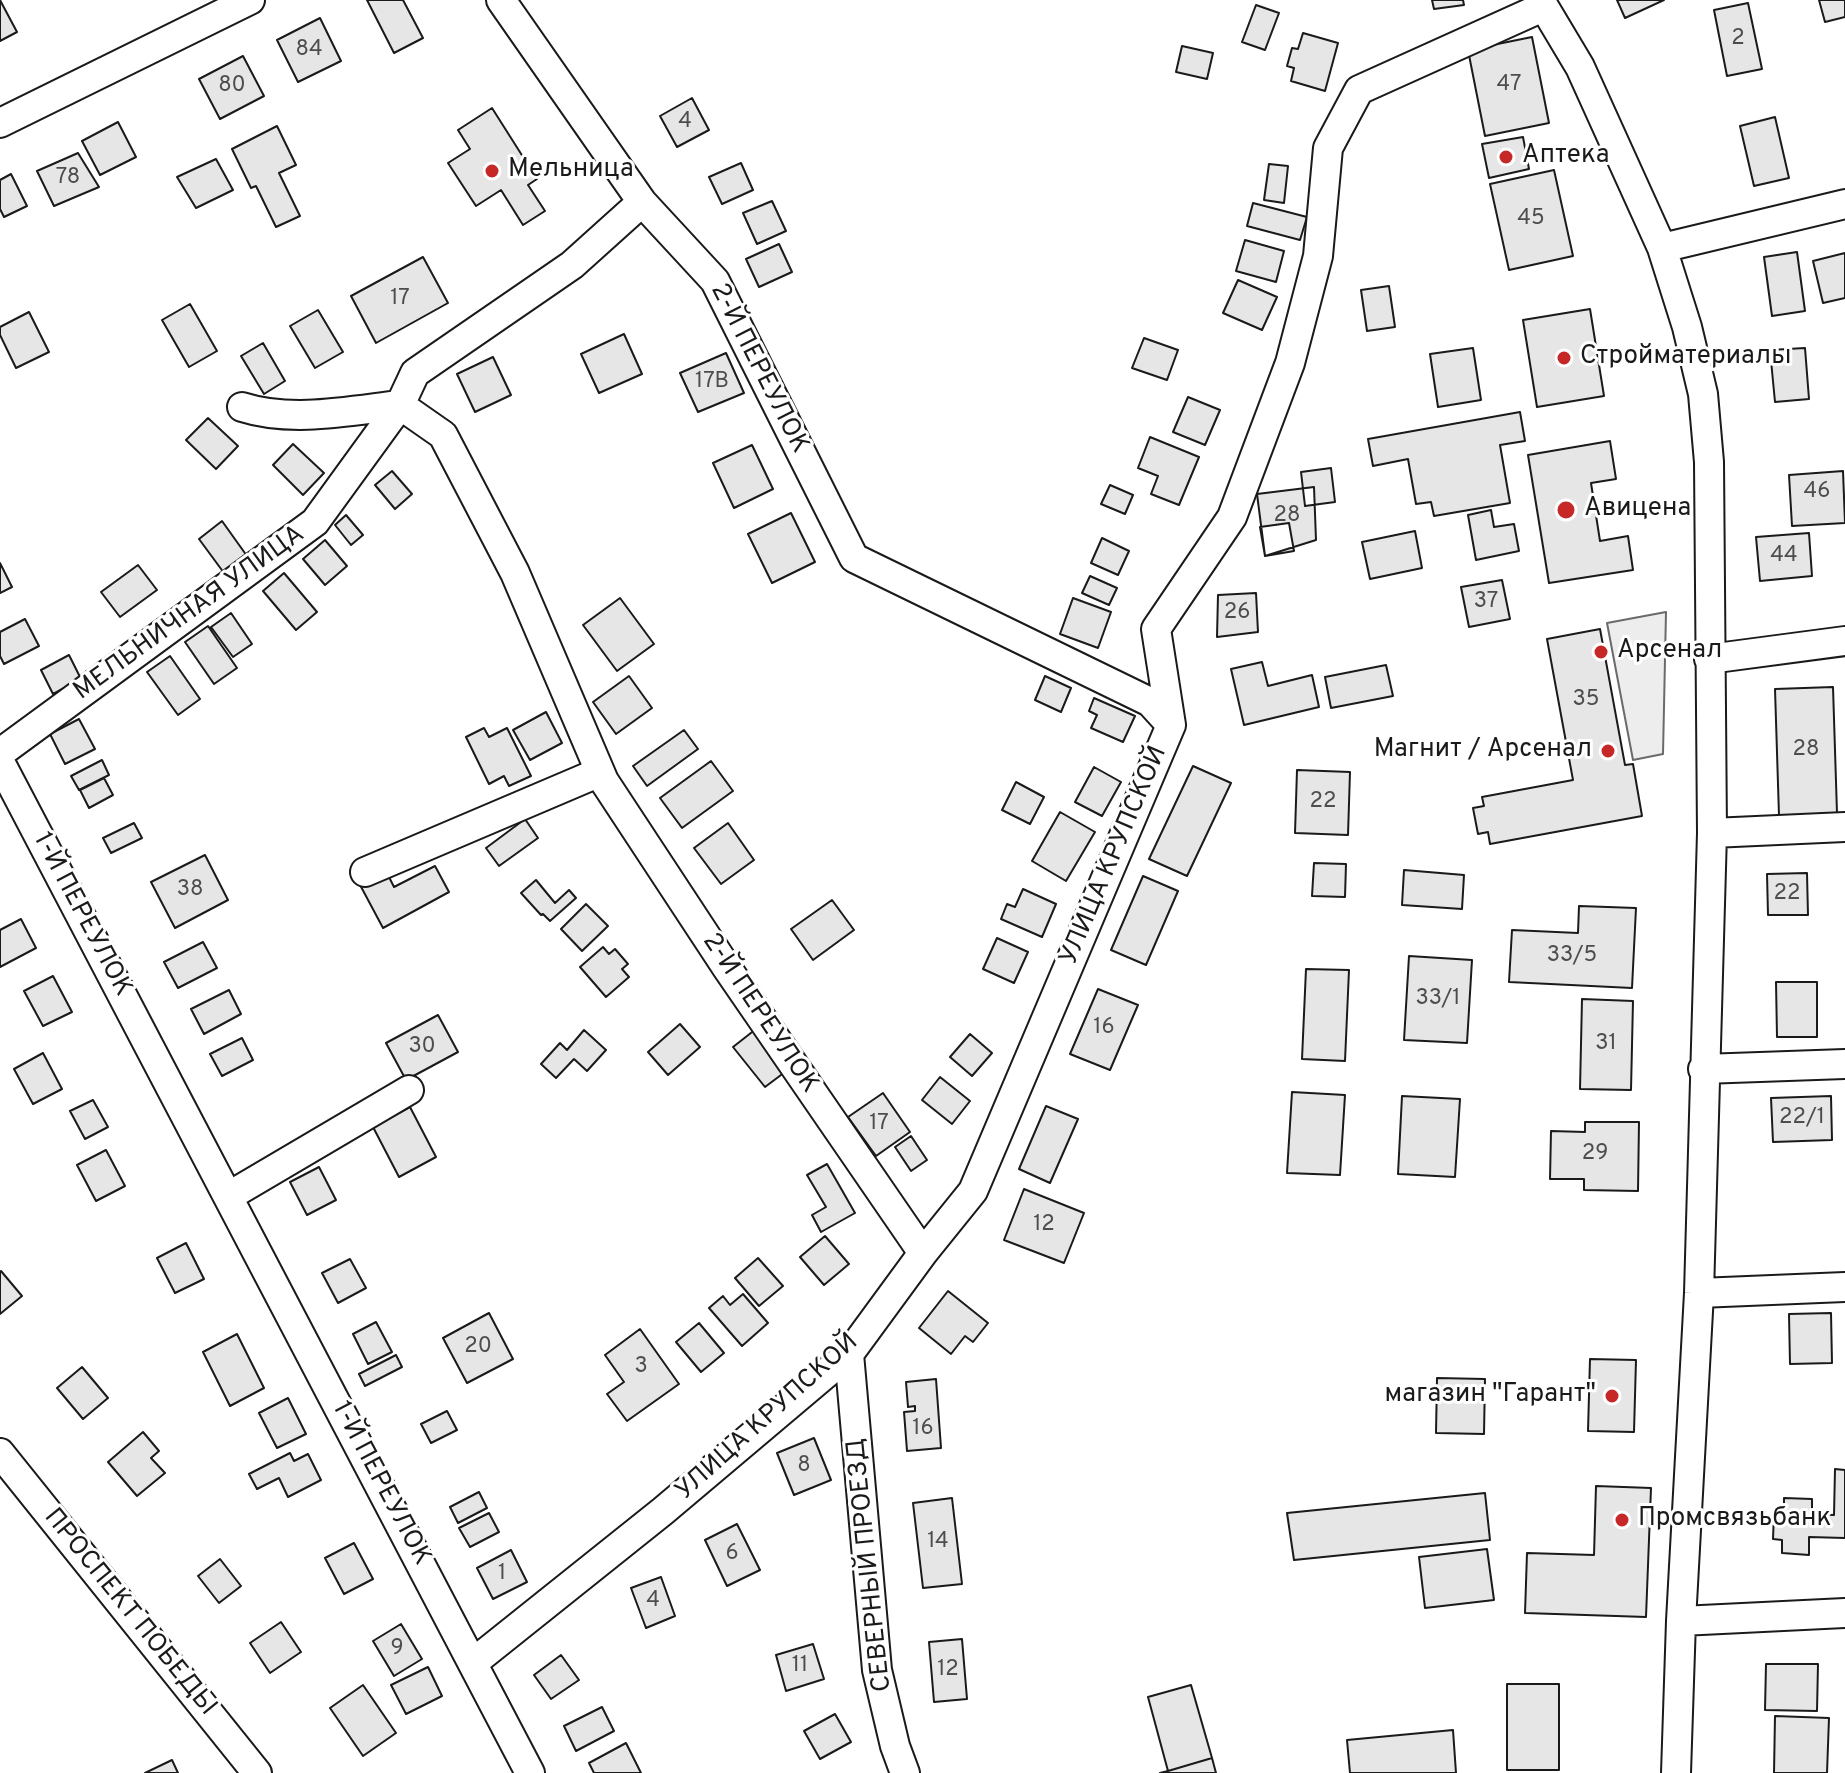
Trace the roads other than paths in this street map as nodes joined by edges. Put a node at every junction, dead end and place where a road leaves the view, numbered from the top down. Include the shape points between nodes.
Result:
1 (250, 0) edge
2 (501, 0) edge
3 (1542, 3) edge
4 (0, 123) edge
5 (642, 202) junction
6 (1845, 204) edge
7 (1662, 248) junction
8 (400, 405) junction
9 (242, 407) dead end
10 (854, 558) joint
11 (1845, 641) edge
12 (1709, 659) junction
13 (1171, 725) junction
14 (0, 753) edge
15 (0, 762) edge
16 (600, 772) junction
17 (1845, 827) edge
18 (1712, 833) junction
19 (365, 872) dead end
20 (1845, 1064) edge
21 (1703, 1069) junction
22 (409, 1090) dead end
23 (229, 1196) junction
24 (923, 1253) junction
25 (1845, 1287) edge
26 (1699, 1293) junction
27 (849, 1354) junction
28 (0, 1453) edge
29 (1845, 1613) edge
30 (1681, 1621) junction
31 (474, 1662) junction
32 (257, 1773) edge
33 (530, 1773) edge
34 (905, 1773) edge
35 (1676, 1773) edge

1 - 4 street
2 - 5 street, 2-Й ПЕРЕУЛОК
3 - 7 street via 1580,67
3 - 13 street, УЛИЦА КРУПСКОЙ via 1359,90 1328,148 1318,256 1290,363 1232,517 1156,629
5 - 8 street, МЕЛЬНИЧНАЯ УЛИЦА via 572,265 415,373
5 - 10 street, 2-Й ПЕРЕУЛОК via 715,281
6 - 7 street
7 - 12 street via 1703,394 1709,462
8 - 9 street via 321,415
8 - 14 street, МЕЛЬНИЧНАЯ УЛИЦА via 315,522
8 - 16 street, 2-Й ПЕРЕУЛОК via 443,435 515,573
10 - 13 street, УЛИЦА КРУПСКОЙ via 1150,702
11 - 12 street
12 - 18 street
13 - 24 street, УЛИЦА КРУПСКОЙ via 973,1191
15 - 23 street, 1-Й ПЕРЕУЛОК
16 - 19 street
16 - 24 street, 2-Й ПЕРЕУЛОК
17 - 18 street
18 - 21 street
20 - 21 street
21 - 26 street
22 - 23 street
23 - 31 street, 1-Й ПЕРЕУЛОК
24 - 27 street, УЛИЦА КРУПСКОЙ
25 - 26 street
26 - 30 street
27 - 31 street, УЛИЦА КРУПСКОЙ
27 - 34 street, СЕВЕРНЫЙ ПРОЕЗД via 877,1670
28 - 32 street, ПРОСПЕКТ ПОБЕДЫ
29 - 30 street
30 - 35 street
31 - 33 street, 1-Й ПЕРЕУЛОК

